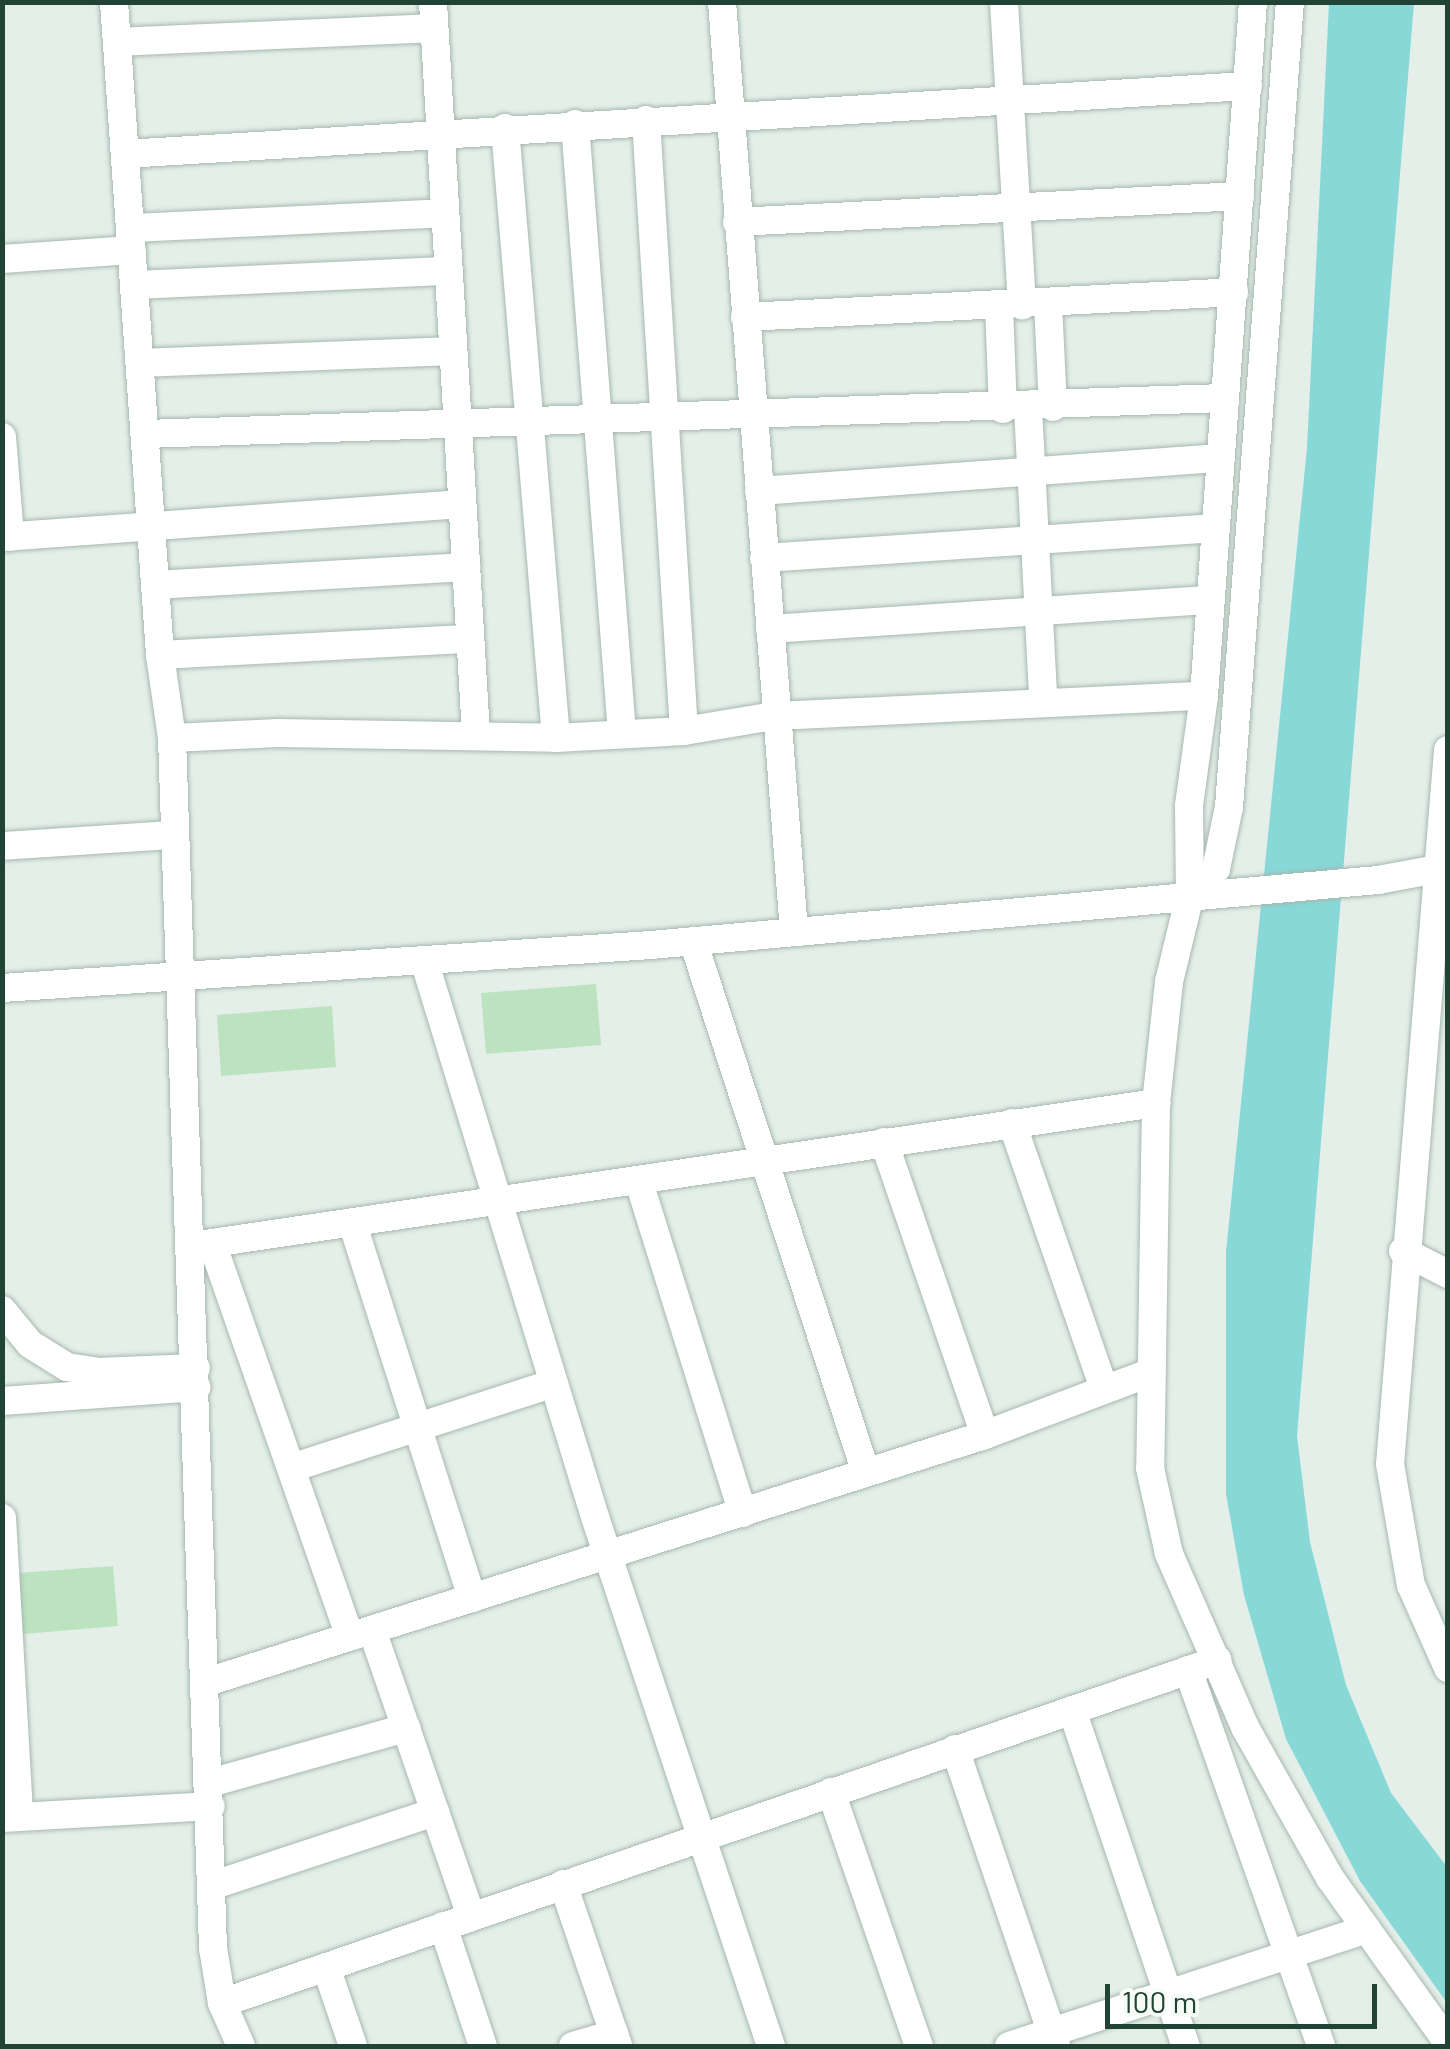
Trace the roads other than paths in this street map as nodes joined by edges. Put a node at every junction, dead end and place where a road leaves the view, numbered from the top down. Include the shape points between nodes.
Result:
1 (114, 2) edge
2 (722, 2) edge
3 (1004, 2) edge
4 (1253, 2) edge
5 (1290, 2) edge
6 (433, 15) edge
7 (117, 42) junction
8 (1248, 86) junction
9 (1010, 103) junction
10 (728, 115) junction
11 (646, 120) junction
12 (575, 124) junction
13 (505, 128) junction
14 (440, 132) junction
15 (125, 154) junction
16 (1240, 196) junction
17 (1016, 210) junction
18 (445, 213) junction
19 (737, 222) junction
20 (131, 239) junction
21 (2, 258) edge
22 (449, 271) junction
23 (135, 285) junction
24 (1234, 292) junction
25 (1023, 305) junction
26 (745, 317) junction
27 (454, 351) junction
28 (140, 363) junction
29 (1226, 398) junction
30 (1028, 408) junction
31 (753, 416) junction
32 (662, 418) junction
33 (594, 421) junction
34 (527, 423) junction
35 (458, 425) junction
36 (145, 434) junction
37 (2, 437) edge
38 (1221, 458) junction
39 (1032, 475) junction
40 (759, 491) junction
41 (462, 504) junction
42 (151, 526) junction
43 (1216, 528) junction
44 (6, 537) edge
45 (1035, 543) junction
46 (764, 558) junction
47 (466, 567) junction
48 (155, 585) junction
49 (1211, 600) junction
50 (1039, 614) junction
51 (770, 629) junction
52 (470, 639) junction
53 (160, 655) junction
54 (1204, 696) junction
55 (1043, 699) junction
56 (774, 716) junction
57 (684, 731) junction
58 (622, 733) junction
59 (476, 734) junction
60 (172, 738) junction
61 (556, 738) junction
62 (1448, 750) edge
63 (173, 835) junction
64 (2, 846) edge
65 (1443, 868) edge
66 (1190, 894) junction
67 (794, 931) junction
68 (693, 941) junction
69 (424, 960) junction
70 (182, 975) junction
71 (2, 988) edge
72 (1156, 1103) junction
73 (1012, 1123) junction
74 (884, 1142) junction
75 (764, 1160) junction
76 (639, 1182) junction
77 (500, 1205) junction
78 (353, 1225) junction
79 (202, 1245) junction
80 (1403, 1251) junction
81 (1448, 1274) edge
82 (2, 1310) edge
83 (1152, 1372) junction
84 (196, 1377) junction
85 (554, 1383) junction
86 (1104, 1388) junction
87 (2, 1401) edge
88 (419, 1426) junction
89 (985, 1436) junction
90 (291, 1468) junction
91 (866, 1473) junction
92 (743, 1513) junction
93 (2, 1518) edge
94 (608, 1556) junction
95 (472, 1599) junction
96 (361, 1634) junction
97 (1218, 1660) junction
98 (1448, 1668) edge
99 (1188, 1670) junction
100 (207, 1682) junction
101 (1072, 1710) junction
102 (406, 1728) junction
103 (955, 1750) junction
104 (832, 1792) junction
105 (211, 1795) junction
106 (435, 1812) junction
107 (11, 1818) edge
108 (700, 1836) junction
109 (563, 1884) junction
110 (214, 1885) junction
111 (471, 1916) junction
112 (443, 1926) junction
113 (1366, 1929) junction
114 (1289, 1954) junction
115 (326, 1967) junction
116 (1169, 1994) junction
117 (222, 2003) junction
118 (616, 2040) edge
119 (1054, 2040) edge
120 (1448, 2043) edge
121 (240, 2046) edge
122 (353, 2046) edge
123 (483, 2046) edge
124 (573, 2046) edge
125 (770, 2046) edge
126 (919, 2046) edge
127 (1009, 2046) edge
128 (1186, 2046) edge
129 (1321, 2046) edge

1 - 7 street
2 - 10 street
3 - 9 street
4 - 8 street
5 - 66 street via 1230,806 1216,869
6 - 7 street
6 - 14 street
7 - 15 street
8 - 9 street
8 - 16 street
9 - 10 street
9 - 17 street
10 - 11 street
10 - 19 street
11 - 12 street
11 - 32 street
12 - 13 street
12 - 33 street
13 - 14 street
13 - 34 street
14 - 15 street
14 - 18 street
15 - 20 street
16 - 17 street
16 - 24 street
17 - 19 street
17 - 25 street
18 - 20 street
18 - 22 street
19 - 26 street
20 - 21 street
20 - 23 street
22 - 23 street
22 - 27 street
23 - 28 street
24 - 25 street
24 - 29 street
25 - 26 street
25 - 30 street
25 - 30 street
26 - 31 street
27 - 28 street
27 - 35 street
28 - 36 street
29 - 30 street
29 - 38 street
30 - 31 street
30 - 39 street
31 - 32 street
31 - 40 street
32 - 33 street
32 - 57 street
33 - 34 street
33 - 58 street
34 - 35 street
34 - 61 street
35 - 36 street
35 - 41 street
36 - 42 street
37 - 44 street
38 - 39 street
38 - 43 street
39 - 40 street
39 - 45 street
40 - 46 street
41 - 42 street
41 - 47 street
42 - 44 street
42 - 48 street
43 - 45 street
43 - 49 street
45 - 46 street
45 - 50 street
46 - 51 street
47 - 48 street
47 - 52 street
48 - 53 street
49 - 50 street
49 - 54 street
50 - 51 street
50 - 55 street
51 - 56 street
52 - 53 street
52 - 59 street
53 - 60 street
54 - 55 street
54 - 66 street via 1188,806
55 - 56 street via 926,713
56 - 57 street
56 - 67 street
57 - 58 street
58 - 61 street
59 - 60 street
59 - 61 street
60 - 63 street
62 - 65 street
63 - 64 street
63 - 70 street
65 - 66 street via 1378,880
65 - 80 street
66 - 67 street
66 - 72 street via 1169,982
67 - 68 street
68 - 69 street
68 - 75 street
69 - 70 street
69 - 77 street
70 - 71 street
70 - 79 street
72 - 73 street
72 - 83 street
73 - 74 street
73 - 86 street
74 - 75 street
74 - 89 street
75 - 76 street
75 - 91 street
76 - 77 street
76 - 92 street
77 - 78 street
77 - 85 street
78 - 79 street
78 - 88 street
79 - 84 street
79 - 90 street
80 - 81 street
80 - 98 street via 1390,1464 1411,1585
82 - 84 street via 30,1344 67,1366
83 - 86 street
83 - 97 street via 1150,1468 1169,1554
84 - 87 street
84 - 100 street
85 - 88 street
85 - 94 street
86 - 89 street
88 - 90 street
88 - 95 street
89 - 91 street
90 - 96 street
91 - 92 street
92 - 94 street
93 - 107 street
94 - 95 street
94 - 108 street
95 - 96 street
96 - 100 street
96 - 102 street
97 - 99 street
97 - 113 street via 1288,1808
99 - 101 street
99 - 114 street
100 - 105 street
101 - 103 street
101 - 116 street
102 - 105 street
102 - 106 street
103 - 104 street
103 - 119 street
104 - 108 street
104 - 126 street
105 - 107 street
105 - 110 street
106 - 110 street
106 - 111 street
108 - 109 street
108 - 125 street
109 - 111 street
109 - 118 street
110 - 117 street
111 - 112 street
112 - 115 street
112 - 123 street
113 - 114 street
113 - 120 street
114 - 116 street
114 - 129 street
115 - 117 street
115 - 122 street
116 - 119 street
116 - 128 street
117 - 121 street
118 - 124 street
119 - 127 street

